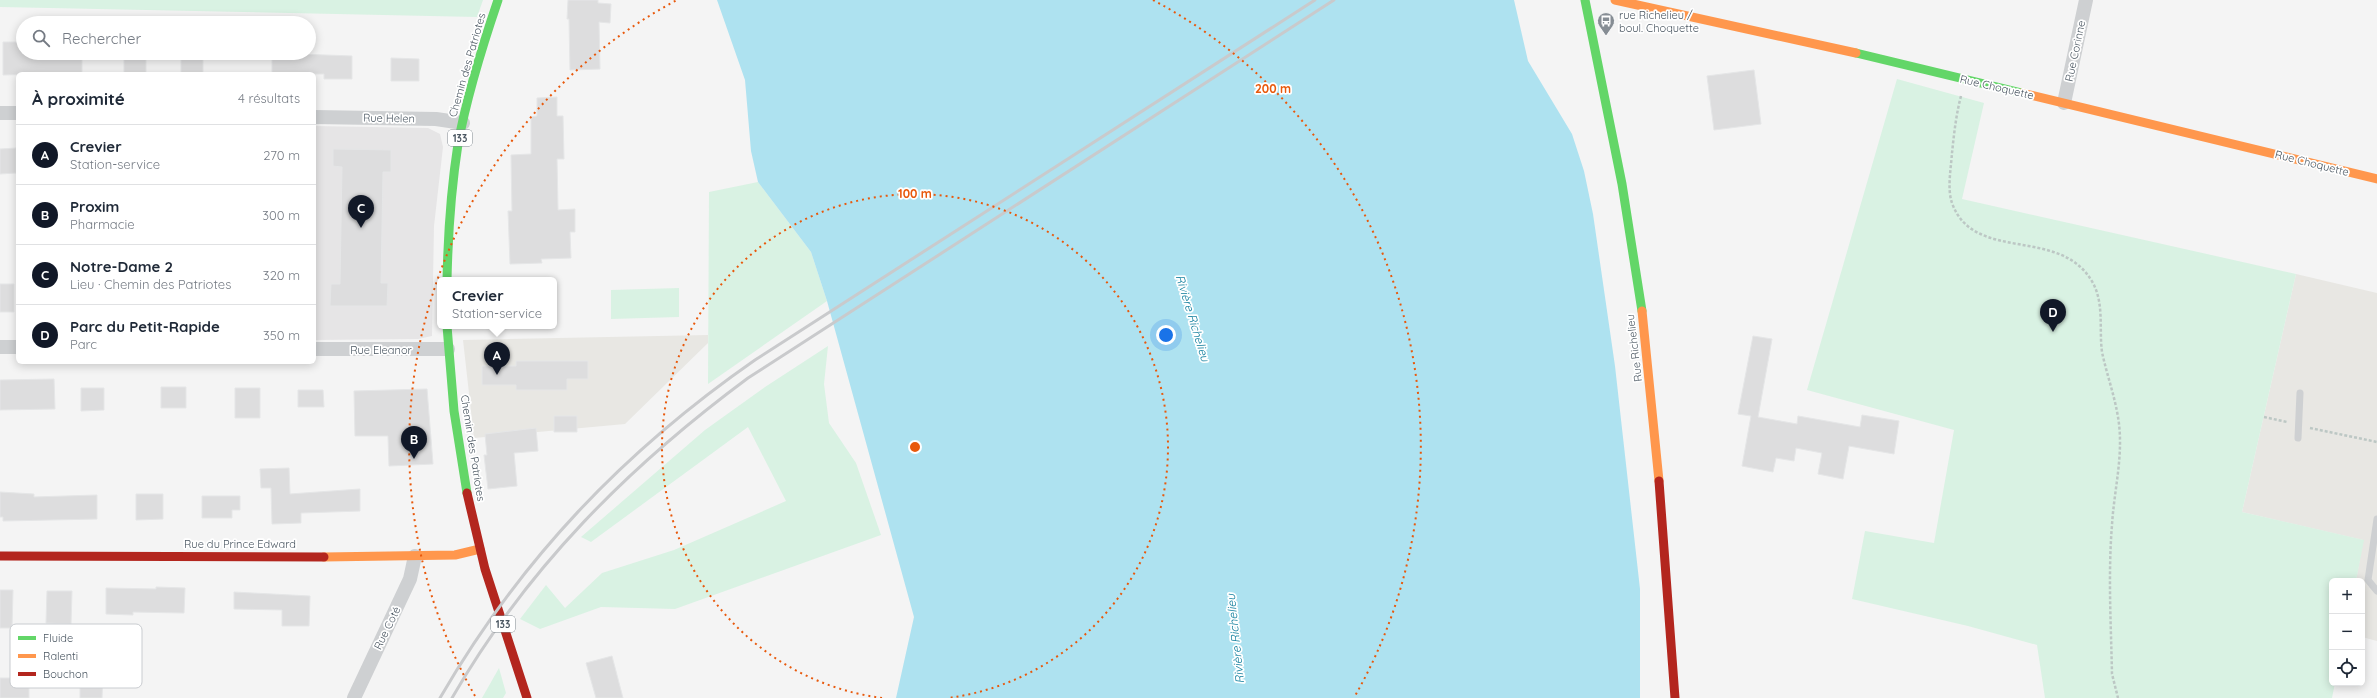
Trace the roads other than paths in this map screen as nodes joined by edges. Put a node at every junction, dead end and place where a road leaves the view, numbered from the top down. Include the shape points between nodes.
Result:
1 (498, 0) edge
2 (1588, 0) edge
3 (1615, 0) edge
4 (2086, 0) edge
5 (2064, 103) junction
6 (0, 113) edge
7 (16, 113) edge
8 (316, 117) edge
9 (463, 124) junction
10 (2377, 179) edge
11 (447, 277) edge
12 (447, 329) edge
13 (0, 347) edge
14 (16, 347) edge
15 (316, 349) edge
16 (448, 349) junction
17 (2300, 393) dead end
18 (2298, 438) dead end
19 (2377, 519) edge
20 (480, 549) junction
21 (0, 556) edge
22 (415, 556) junction
23 (2377, 591) edge
24 (354, 698) edge
25 (527, 698) edge
26 (1675, 698) edge

1 - 9 main road, Chemin des Patriotes / 133 via 475,73
2 - 26 main road, Rue Richelieu via 1642,310 1650,378
3 - 5 main road, Rue Choquette via 1839,49
4 - 5 street, Rue Corinne
5 - 10 main road, Rue Choquette
6 - 7 street
8 - 9 street, Rue Helen via 436,119
9 - 11 main road, Chemin des Patriotes / 133 via 450,212
12 - 16 main road, Chemin des Patriotes / 133
13 - 14 street
15 - 16 street, Rue Eleanor
16 - 20 main road, Chemin des Patriotes / 133 via 453,417
17 - 18 lane
19 - 23 lane via 2368,580
20 - 22 main road, Rue du Prince Edward via 455,555
20 - 25 main road, 133
21 - 22 main road, Rue du Prince Edward
22 - 24 street, Rue Coté via 410,579

